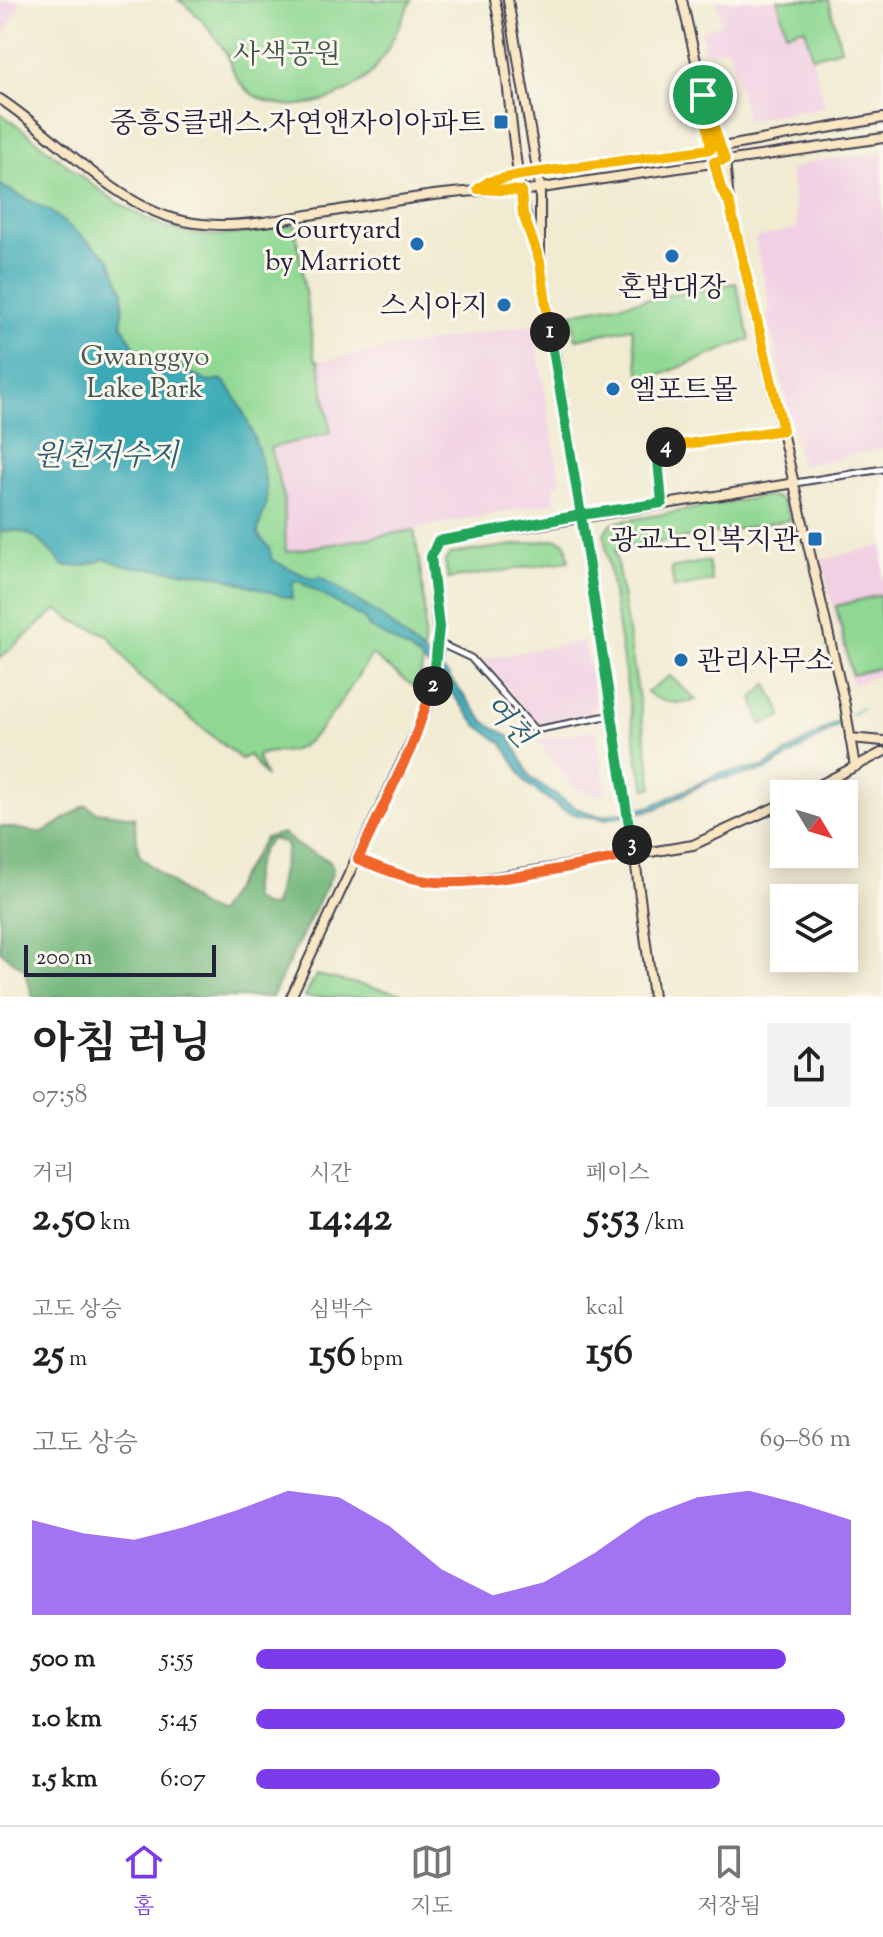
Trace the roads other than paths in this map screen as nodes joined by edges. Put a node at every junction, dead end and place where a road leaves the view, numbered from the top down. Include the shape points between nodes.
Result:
1 (495, 0) edge
2 (508, 0) edge
3 (682, 0) edge
4 (703, 95) junction
5 (0, 99) edge
6 (883, 118) edge
7 (883, 138) edge
8 (722, 147) junction
9 (711, 149) junction
10 (725, 160) junction
11 (714, 162) junction
12 (538, 173) junction
13 (519, 175) junction
14 (540, 187) junction
15 (478, 189) junction
16 (521, 191) junction
17 (729, 202) junction
18 (540, 262) junction
19 (783, 430) junction
20 (883, 469) edge
21 (795, 483) junction
22 (662, 503) junction
23 (581, 515) junction
24 (439, 646) junction
25 (612, 715) junction
26 (850, 737) junction
27 (883, 741) edge
28 (883, 752) edge
29 (855, 767) junction
30 (829, 780) edge
31 (770, 810) edge
32 (633, 855) junction
33 (358, 859) junction
34 (291, 997) edge
35 (653, 997) edge

1 - 13 street
2 - 12 street
3 - 4 street
4 - 8 street
4 - 9 street
5 - 15 street via 128,197 163,215 198,224 244,225
6 - 8 street
7 - 10 street
8 - 9 street
8 - 10 street
9 - 11 street
9 - 12 street
10 - 11 street
10 - 17 street
11 - 14 street
11 - 17 street
12 - 13 street
12 - 14 street
13 - 15 street
13 - 16 street
14 - 16 street
14 - 18 street
15 - 16 street
16 - 18 street via 523,214
17 - 19 street
18 - 23 street
19 - 21 street
19 - 22 street via 657,449
20 - 21 street
21 - 22 street
21 - 26 street
22 - 23 street
23 - 24 street via 438,541 431,557
23 - 25 street
24 - 25 street via 471,658 535,730
24 - 33 street via 430,696 411,748
25 - 32 street
26 - 27 street
26 - 29 street
28 - 29 street
29 - 30 street
31 - 32 street via 704,842
32 - 33 street via 434,882
32 - 35 street
33 - 34 street

